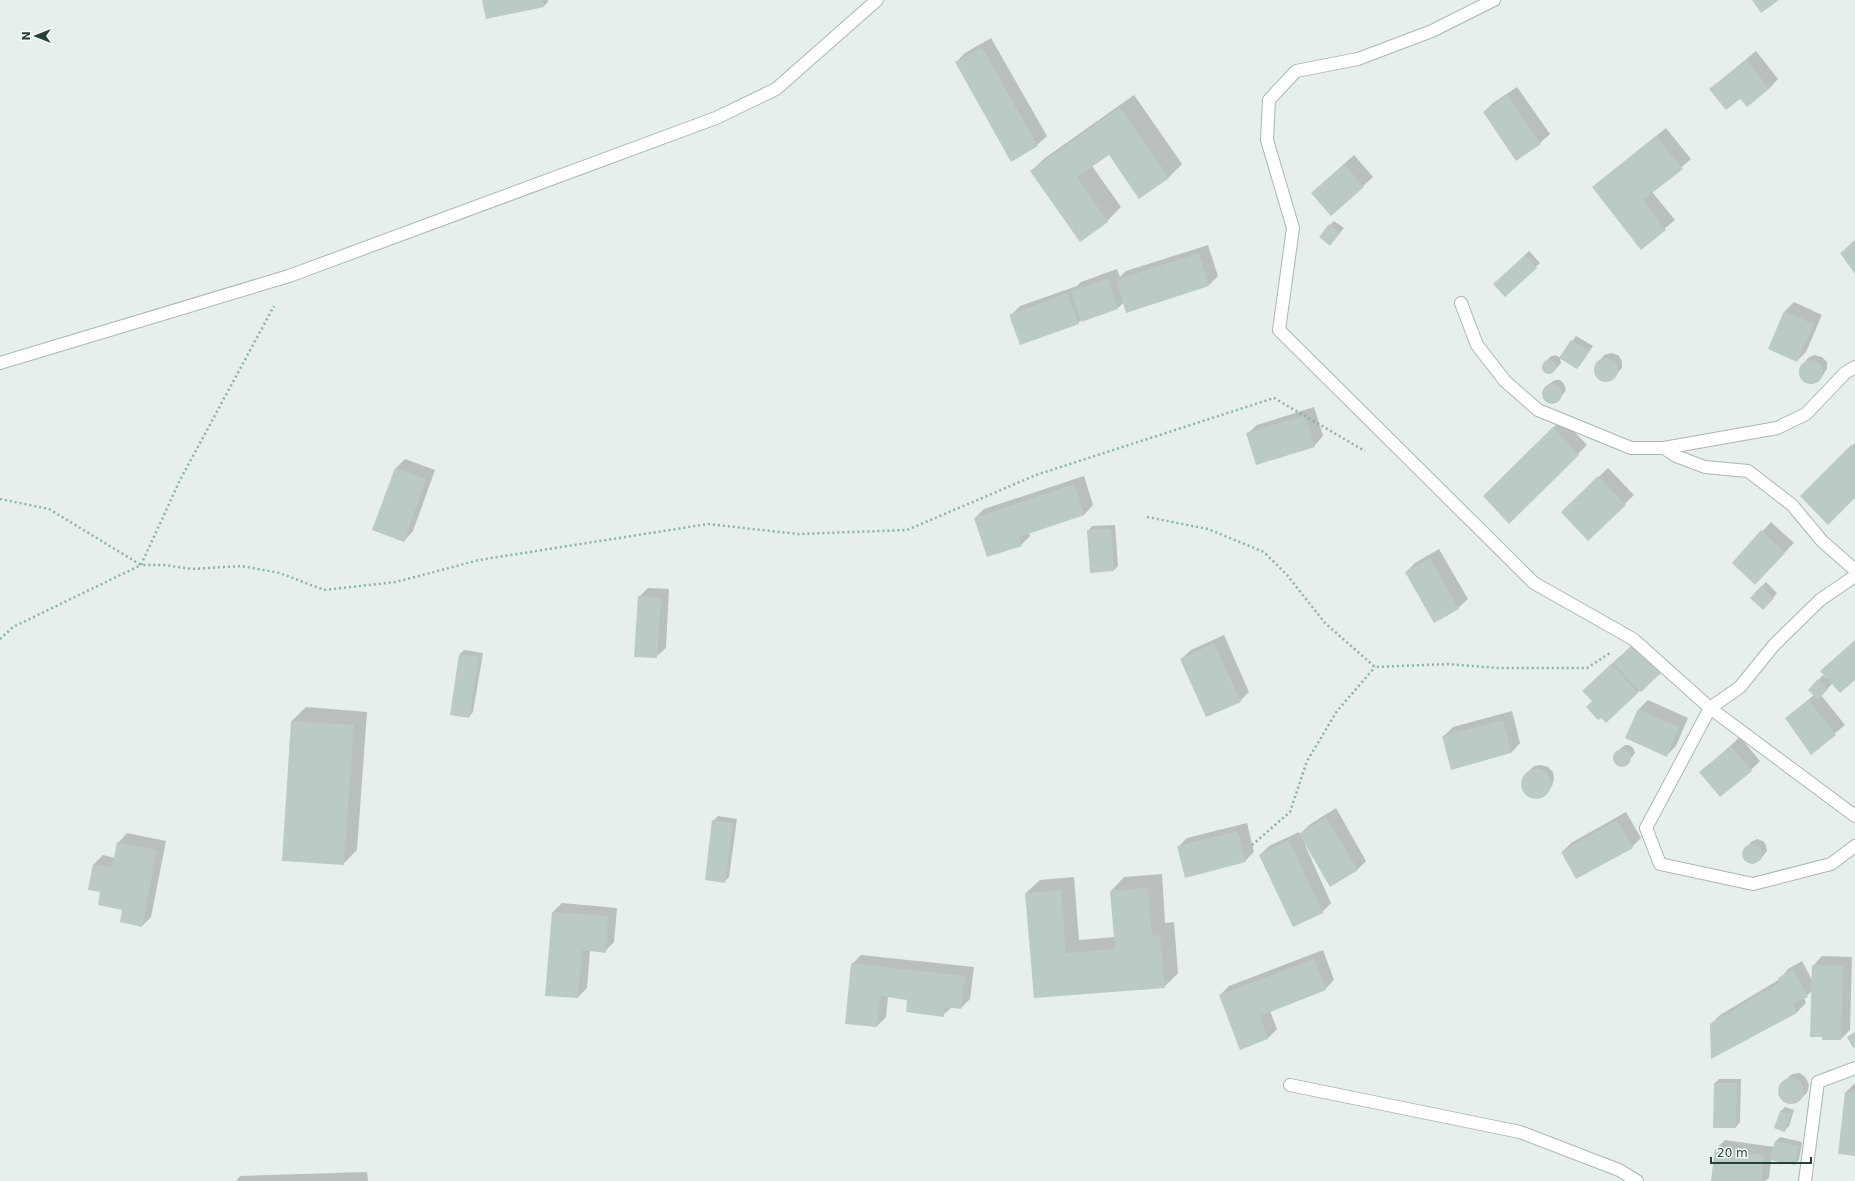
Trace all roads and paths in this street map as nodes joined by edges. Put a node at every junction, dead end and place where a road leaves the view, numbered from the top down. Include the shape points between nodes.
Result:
1 (877, 0) edge
2 (1494, 0) edge
3 (289, 276) junction
4 (1461, 303) dead end
5 (0, 363) edge
6 (1855, 367) edge
7 (1664, 448) junction
8 (1367, 452) dead end
9 (0, 498) edge
10 (1147, 517) dead end
11 (141, 565) junction
12 (1855, 570) edge
13 (1855, 576) edge
14 (1633, 638) junction
15 (0, 639) edge
16 (1375, 667) junction
17 (1710, 708) junction
18 (1855, 816) edge
19 (1252, 845) dead end
20 (1855, 846) edge
21 (1855, 1068) edge
22 (1290, 1086) dead end
23 (1637, 1181) edge
24 (1805, 1181) edge

1 - 3 street via 776,89 716,118
2 - 14 street via 1432,31 1358,59 1296,71 1270,100 1267,140 1293,228 1279,330 1534,583
3 - 5 street
3 - 11 path via 180,480
4 - 7 street via 1477,345 1505,381 1538,410 1631,448
6 - 7 street via 1845,373 1806,414 1777,428
7 - 12 street via 1676,456 1705,467 1748,471 1792,505 1822,541
8 - 11 path via 1274,398 1036,475 908,530 798,534 708,524 479,560 396,582 324,590 280,573 241,566 192,568
9 - 11 path via 49,509
10 - 16 path via 1208,529 1264,552 1287,574 1325,623
11 - 15 path via 13,626
13 - 17 street via 1820,600 1774,645 1740,687
14 - 16 path via 1587,668 1498,668 1447,664
14 - 17 street
16 - 19 path via 1337,711 1308,760 1290,812
17 - 18 street
17 - 20 street via 1646,828 1660,864 1753,884 1832,864
21 - 24 street via 1818,1082
22 - 23 street via 1520,1132 1619,1170

